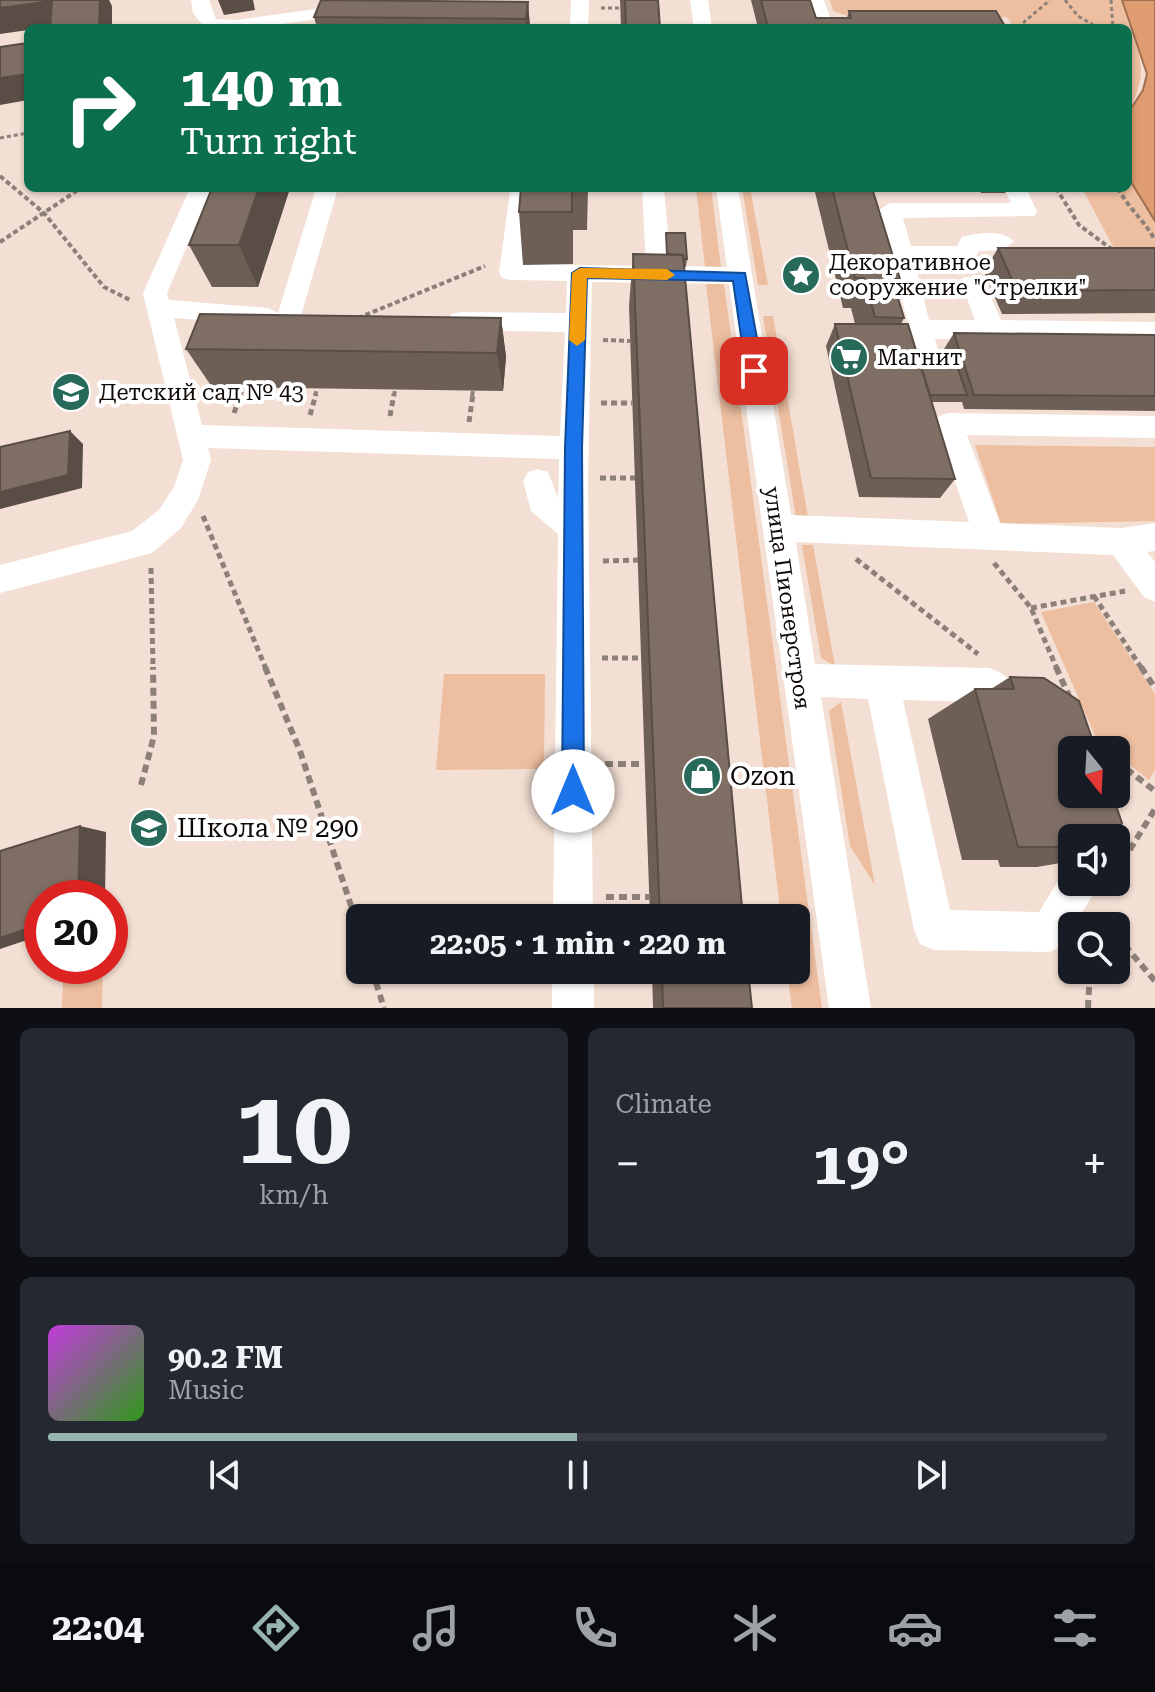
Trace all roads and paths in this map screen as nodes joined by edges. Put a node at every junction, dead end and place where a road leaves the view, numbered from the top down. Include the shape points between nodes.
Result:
1 (200, 0) edge
2 (284, 0) edge
3 (423, 0) edge
4 (580, 0) edge
5 (699, 0) edge
6 (815, 0) edge
7 (1050, 0) edge
8 (1065, 0) edge
9 (1111, 0) edge
10 (870, 22) edge
11 (211, 24) edge
12 (276, 24) edge
13 (579, 24) edge
14 (702, 24) edge
15 (1026, 24) edge
16 (1091, 24) edge
17 (1113, 24) edge
18 (24, 134) edge
19 (1, 139) edge
20 (0, 176) edge
21 (75, 192) edge
22 (199, 192) edge
23 (326, 192) edge
24 (653, 192) edge
25 (728, 192) edge
26 (1017, 192) edge
27 (1059, 192) edge
28 (1120, 192) edge
29 (518, 197) edge
30 (45, 213) junction
31 (1155, 240) edge
32 (0, 242) edge
33 (1002, 242) dead end
34 (512, 254) junction
35 (903, 254) junction
36 (1125, 257) edge
37 (580, 273) junction
38 (659, 274) junction
39 (740, 276) junction
40 (973, 283) dead end
41 (160, 308) junction
42 (289, 319) junction
43 (353, 320) joint
44 (428, 321) edge
45 (578, 323) junction
46 (919, 329) junction
47 (992, 330) junction
48 (1155, 331) edge
49 (927, 357) dead end
50 (1155, 427) edge
51 (190, 436) junction
52 (573, 448) junction
53 (538, 481) dead end
54 (188, 491) junction
55 (778, 528) junction
56 (573, 529) junction
57 (818, 530) junction
58 (979, 534) junction
59 (1155, 537) edge
60 (1121, 542) junction
61 (151, 555) dead end
62 (0, 579) edge
63 (1154, 586) edge
64 (1094, 596) junction
65 (1031, 608) junction
66 (981, 656) dead end
67 (801, 680) junction
68 (882, 682) junction
69 (1155, 688) edge
70 (1070, 699) edge
71 (1058, 738) edge
72 (573, 764) junction
73 (644, 764) dead end
74 (1130, 772) edge
75 (141, 785) dead end
76 (1155, 791) edge
77 (1092, 808) edge
78 (1155, 809) edge
79 (1105, 824) edge
80 (1130, 849) edge
81 (649, 897) dead end
82 (1086, 897) edge
83 (350, 904) edge
84 (573, 904) edge
85 (601, 904) edge
86 (1130, 952) edge
87 (1155, 981) edge
88 (376, 984) edge
89 (573, 984) edge
90 (1089, 984) edge
91 (384, 1008) edge
92 (573, 1008) edge
93 (850, 1008) edge
94 (1088, 1008) edge

1 - 11 street
2 - 12 street
3 - 12 street
4 - 13 street
5 - 14 street
6 - 10 street via 823,22
7 - 15 path
8 - 16 path
9 - 17 path
18 - 19 path
20 - 30 path
21 - 30 path
22 - 41 street via 155,293
23 - 42 street
24 - 38 street
25 - 39 street, улица Пионерстроя
26 - 35 street via 1026,211 890,210
27 - 36 path via 1084,231
28 - 31 path
29 - 34 street
30 - 32 path
30 - 41 path via 103,287 116,297
33 - 35 street via 970,243 966,254
34 - 37 street via 511,272
34 - 43 path
35 - 46 street
37 - 38 street
37 - 45 street
38 - 39 street
39 - 55 street, улица Пионерстроя
40 - 47 street
41 - 42 street
41 - 51 street
42 - 43 street
44 - 45 street
45 - 52 street
46 - 47 street
46 - 49 street
47 - 48 street
50 - 58 street via 949,424
51 - 52 street
51 - 54 street via 197,460
52 - 56 street
53 - 56 street via 542,502
54 - 62 street via 170,519 141,543
54 - 83 path via 214,535 300,751
55 - 57 street
55 - 67 street, улица Пионерстроя
56 - 72 street
57 - 58 street
57 - 66 path
58 - 60 street
58 - 65 path
59 - 60 street
60 - 63 street
61 - 75 path via 154,736
63 - 64 path
64 - 65 path
64 - 69 path
65 - 70 path
67 - 68 street
67 - 93 street, улица Пионерстроя
68 - 71 street via 989,685
68 - 82 street via 934,930 1049,932
72 - 73 path
72 - 84 street
74 - 76 path
77 - 79 path
78 - 80 path
81 - 85 path
86 - 87 path
88 - 91 path
89 - 92 street
90 - 94 path

